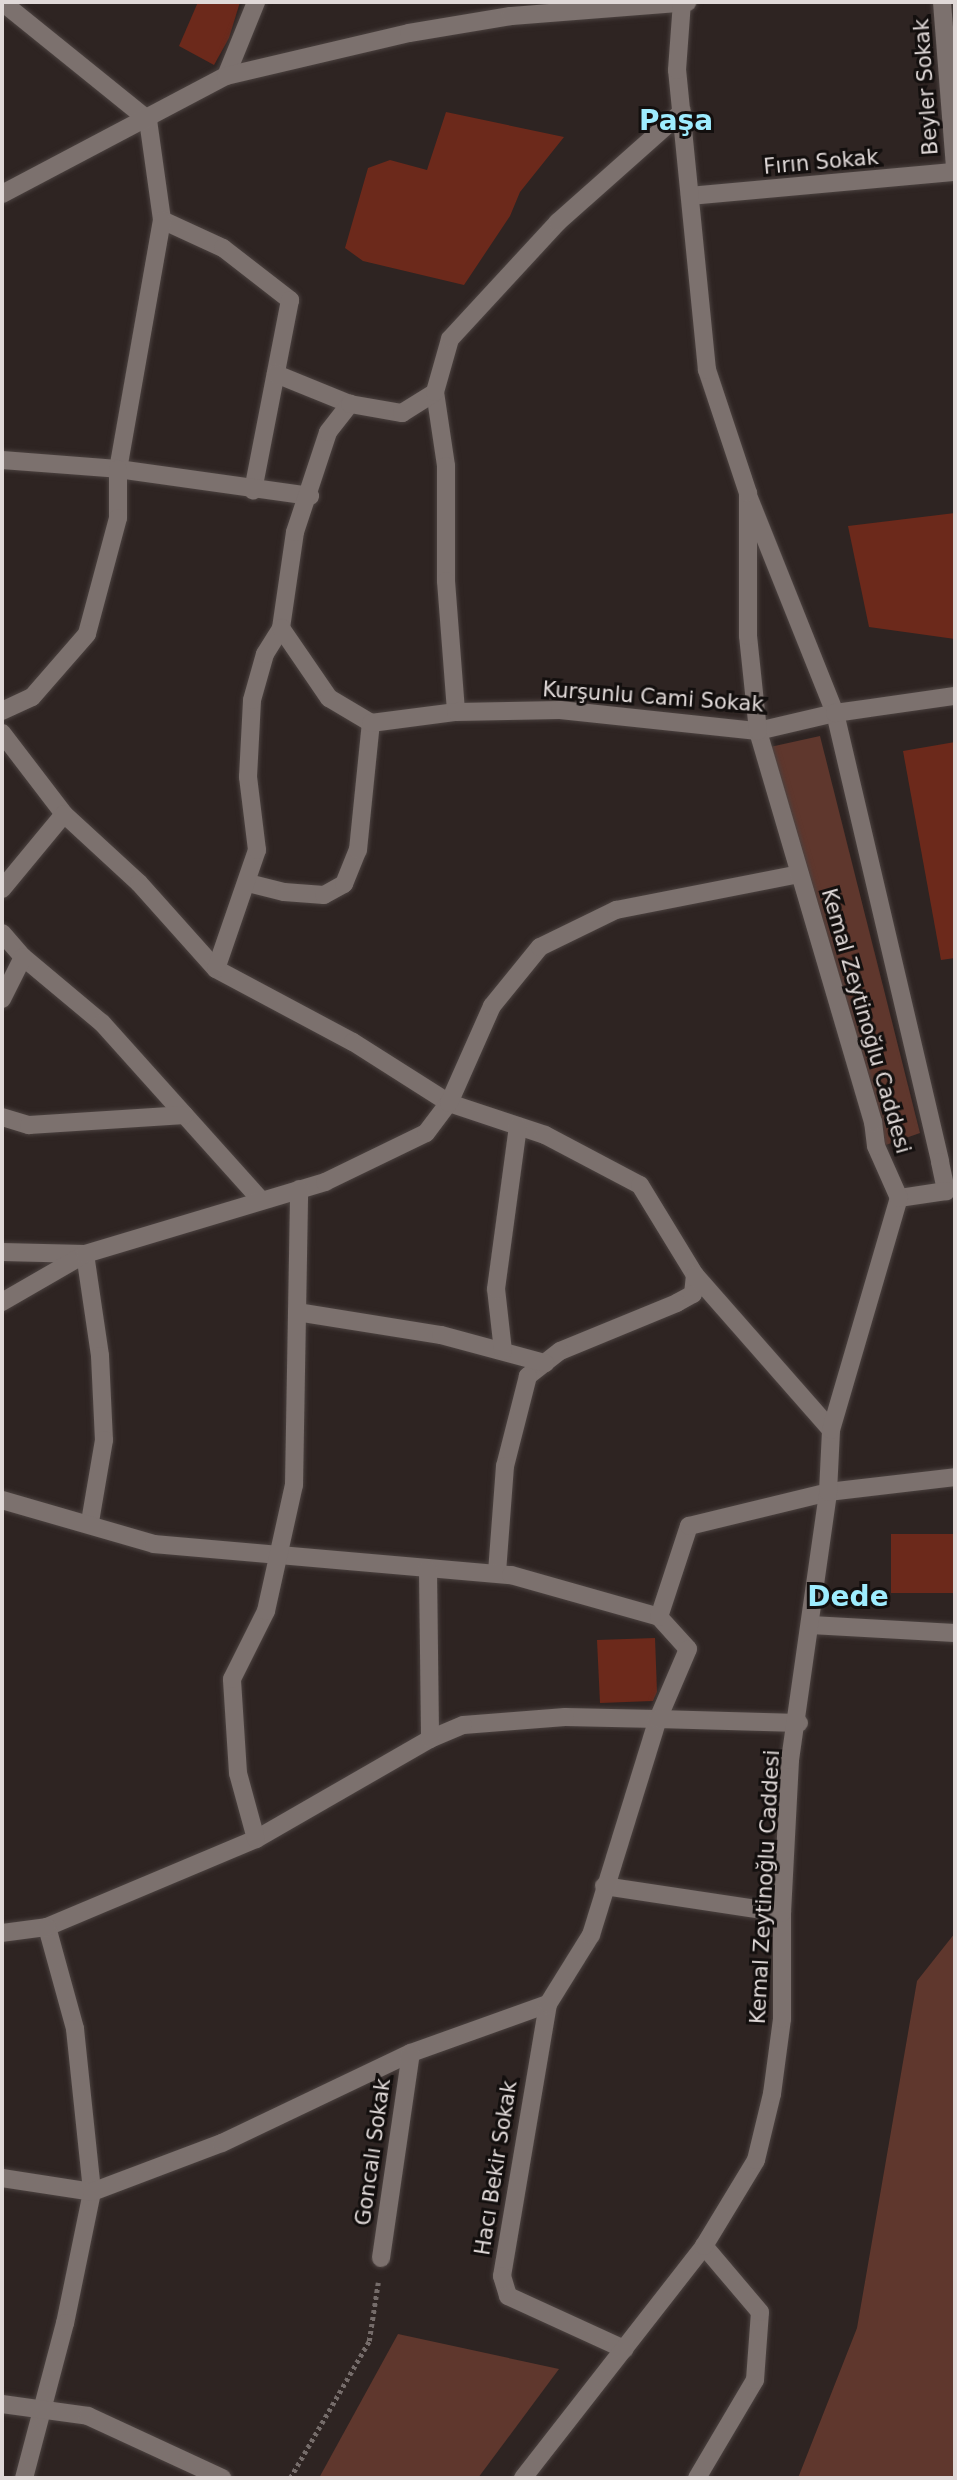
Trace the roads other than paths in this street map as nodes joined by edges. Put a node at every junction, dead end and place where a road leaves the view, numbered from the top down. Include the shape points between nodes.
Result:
1 (2, 2) edge
2 (256, 2) edge
3 (678, 2) edge
4 (942, 2) edge
5 (226, 76) junction
6 (682, 112) junction
7 (148, 120) junction
8 (955, 170) edge
9 (2, 194) edge
10 (690, 196) junction
11 (162, 220) junction
12 (276, 374) junction
13 (435, 392) junction
14 (350, 404) junction
15 (2, 460) edge
16 (118, 469) junction
17 (253, 490) junction
18 (748, 493) junction
19 (310, 496) junction
20 (281, 628) junction
21 (955, 696) edge
22 (2, 711) edge
23 (456, 712) junction
24 (835, 713) junction
25 (371, 723) junction
26 (758, 731) junction
27 (2, 733) edge
28 (64, 814) junction
29 (800, 874) junction
30 (247, 883) junction
31 (2, 889) edge
32 (2, 933) edge
33 (23, 957) junction
34 (216, 969) junction
35 (2, 999) edge
36 (449, 1103) junction
37 (185, 1115) junction
38 (2, 1117) edge
39 (518, 1126) junction
40 (299, 1189) junction
41 (950, 1190) edge
42 (899, 1198) junction
43 (261, 1200) junction
44 (2, 1252) edge
45 (85, 1254) junction
46 (695, 1275) junction
47 (2, 1302) edge
48 (297, 1312) junction
49 (503, 1351) junction
50 (545, 1363) junction
51 (831, 1430) junction
52 (955, 1477) edge
53 (828, 1492) junction
54 (2, 1500) edge
55 (90, 1522) junction
56 (280, 1552) junction
57 (428, 1570) junction
58 (497, 1573) junction
59 (659, 1617) junction
60 (811, 1625) junction
61 (955, 1633) edge
62 (658, 1719) junction
63 (799, 1723) junction
64 (430, 1739) junction
65 (256, 1839) junction
66 (604, 1886) junction
67 (782, 1913) junction
68 (47, 1927) junction
69 (2, 1933) edge
70 (548, 2004) junction
71 (411, 2053) junction
72 (2, 2178) edge
73 (92, 2192) junction
74 (705, 2246) junction
75 (381, 2258) road end
76 (624, 2349) junction
77 (2, 2404) edge
78 (42, 2410) junction
79 (24, 2478) edge
80 (222, 2478) edge
81 (523, 2478) edge
82 (697, 2478) edge

1 - 7 street
2 - 5 street
3 - 5 street via 511,16 409,33
3 - 6 street, Kemal Zeytinoğlu Caddesi
4 - 8 street, Beyler Sokak
5 - 7 street
6 - 10 street, Kemal Zeytinoğlu Caddesi
6 - 13 street via 558,222 450,339
7 - 9 street
7 - 11 street
8 - 10 street, Fırın Sokak
10 - 18 street, Kemal Zeytinoğlu Caddesi via 707,370
11 - 12 street via 223,248 290,300
11 - 16 street
12 - 14 street
12 - 17 street
13 - 14 street via 402,413
13 - 23 street via 446,466 446,581
14 - 19 street via 328,432
15 - 16 street
16 - 17 street
16 - 22 street via 118,518 87,634 32,697
17 - 19 street
18 - 24 street
18 - 26 street, Kemal Zeytinoğlu Caddesi via 748,636
19 - 20 street via 296,532
20 - 25 street via 329,698
20 - 30 street via 265,654 252,700 248,777 257,850
21 - 24 street, Kurşunlu Cami Sokak
23 - 25 street, Kurşunlu Cami Sokak
23 - 26 street, Kurşunlu Cami Sokak via 560,710
24 - 26 street, Kurşunlu Cami Sokak
24 - 41 street
25 - 30 street via 358,850 344,884 324,895
26 - 29 street, Kemal Zeytinoğlu Caddesi
27 - 28 street
28 - 31 street
28 - 34 street via 139,883
29 - 36 street via 616,911 540,947 492,1006
29 - 42 street, Kemal Zeytinoğlu Caddesi via 873,1122 876,1146
30 - 34 street
32 - 33 street
33 - 35 street
33 - 37 street via 103,1023
34 - 36 street via 354,1042
36 - 39 street
36 - 40 street via 426,1133 326,1182
37 - 38 street via 29,1125
37 - 43 street
39 - 46 street via 640,1185
39 - 49 street via 496,1289
40 - 43 street
40 - 48 street
41 - 42 street
42 - 51 street, Kemal Zeytinoğlu Caddesi
43 - 45 street
44 - 45 street
45 - 47 street
45 - 55 street via 100,1356 104,1440
46 - 50 street via 693,1294 561,1351
46 - 51 street
48 - 49 street via 442,1335
48 - 56 street via 294,1485
49 - 50 street
50 - 58 street via 528,1376 505,1466
51 - 53 street, Kemal Zeytinoğlu Caddesi
52 - 53 street
53 - 59 street via 689,1526
53 - 60 street, Kemal Zeytinoğlu Caddesi
54 - 55 street
55 - 56 street via 154,1544
56 - 57 street
56 - 65 street via 266,1611 232,1679 239,1773
57 - 58 street
57 - 64 street
58 - 59 street
59 - 62 street via 688,1649
60 - 61 street
60 - 63 street, Kemal Zeytinoğlu Caddesi
62 - 63 street
62 - 64 street via 565,1717 463,1725
62 - 66 street
63 - 67 street, Kemal Zeytinoğlu Caddesi via 790,1760
64 - 65 street
65 - 68 street
66 - 67 street
66 - 70 street via 583,1953
67 - 74 street, Kemal Zeytinoğlu Caddesi via 782,2019 772,2094 755,2160
68 - 69 street
68 - 73 street via 75,2029
70 - 71 street
70 - 76 street, Hacı Bekir Sokak via 502,2276 508,2296
71 - 73 street via 222,2143
71 - 75 street, Goncalı Sokak
72 - 73 street
73 - 78 street
74 - 76 street, Kemal Zeytinoğlu Caddesi
74 - 82 street via 760,2312 755,2380
76 - 81 street, Kemal Zeytinoğlu Caddesi
77 - 78 street
78 - 79 street
78 - 80 street via 88,2417

